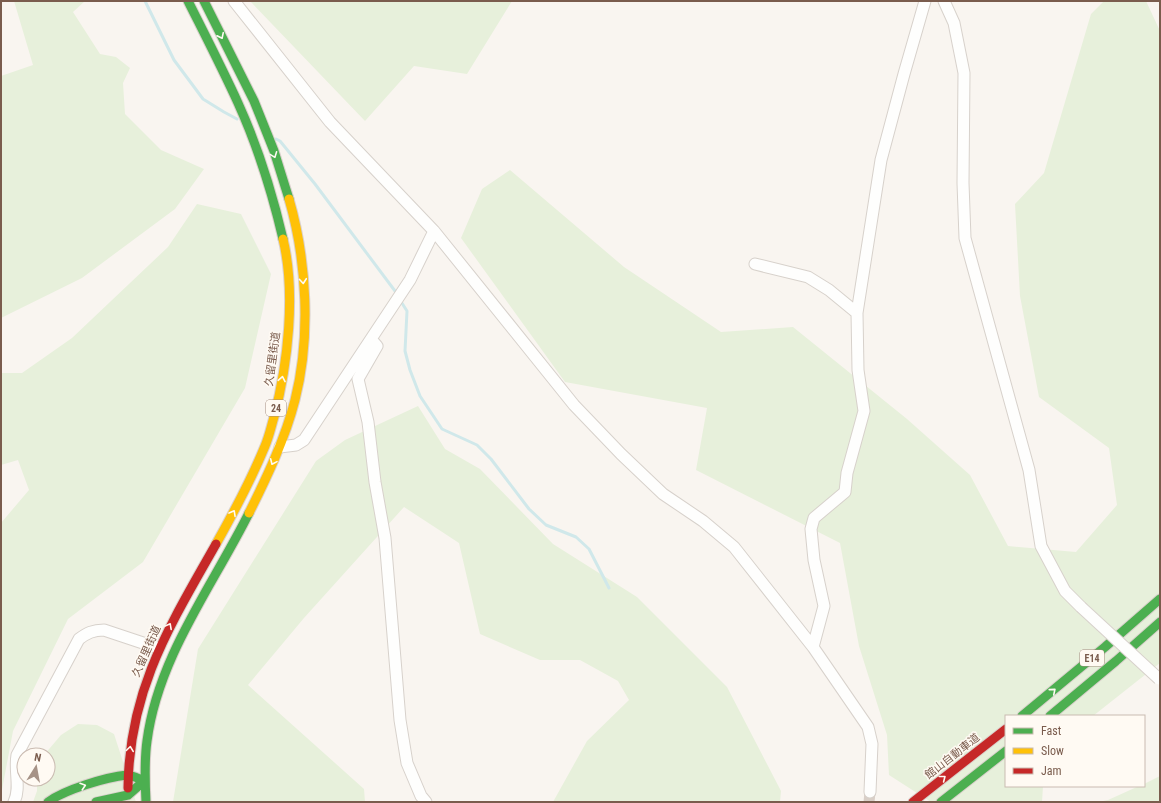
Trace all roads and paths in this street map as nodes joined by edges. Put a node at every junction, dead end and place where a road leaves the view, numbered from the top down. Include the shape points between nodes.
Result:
1 (188, 1) edge
2 (204, 1) edge
3 (234, 1) edge
4 (924, 1) edge
5 (944, 1) edge
6 (434, 231) junction
7 (755, 264) dead end
8 (857, 313) junction
9 (371, 338) junction
10 (280, 447) junction
11 (1160, 599) edge
12 (1160, 622) edge
13 (812, 647) junction
14 (158, 648) junction
15 (1160, 679) edge
16 (1023, 715) edge
17 (1051, 715) edge
18 (1005, 730) edge
19 (1005, 752) edge
20 (128, 775) junction
21 (144, 781) junction
22 (870, 792) tunnel mouth
23 (129, 798) edge
24 (14, 802) edge
25 (48, 802) edge
26 (96, 802) edge
27 (146, 802) edge
28 (426, 802) edge
29 (913, 802) edge
30 (941, 802) edge

14 -> 1 main road, 久留里街道 / 24 via 240,501 266,445 286,362 288,326 288,278 284,243 273,198 238,103
2 -> 10 main road, 24 via 253,100 291,203 298,240 304,282 302,355 296,398
3 - 6 street via 330,122
4 - 8 street via 881,160
5 - 15 street, bridge via 954,23 964,74 965,238 1029,470 1041,546 1065,591
6 - 9 street via 410,280
6 - 13 street via 574,404 663,494 703,521 734,547
7 - 8 street via 808,276
8 - 13 street via 858,370 864,411 847,473 845,492 814,518 811,529 814,560 824,606
9 - 10 street via 304,440 296,445
9 - 28 street via 377,346 358,379 368,422 385,538 400,720 407,763
10 -> 21 main road, 24 via 255,502 182,634 160,687 146,743
16 -> 11 main road, E14
12 - 17 main road, E14
13 - 22 street via 868,727 872,744
20 -> 14 main road, 久留里街道 / 24 via 136,715 145,680
14 - 24 street via 104,630 95,630 79,639 17,755 15,770 18,790
29 -> 18 main road, 館山自動車道
19 - 30 main road
20 - 21 main road
20 - 23 main road, 久留里街道 / 24
25 -> 20 main road via 71,790
21 - 23 main road
21 - 27 main road, 24
23 - 26 main road

